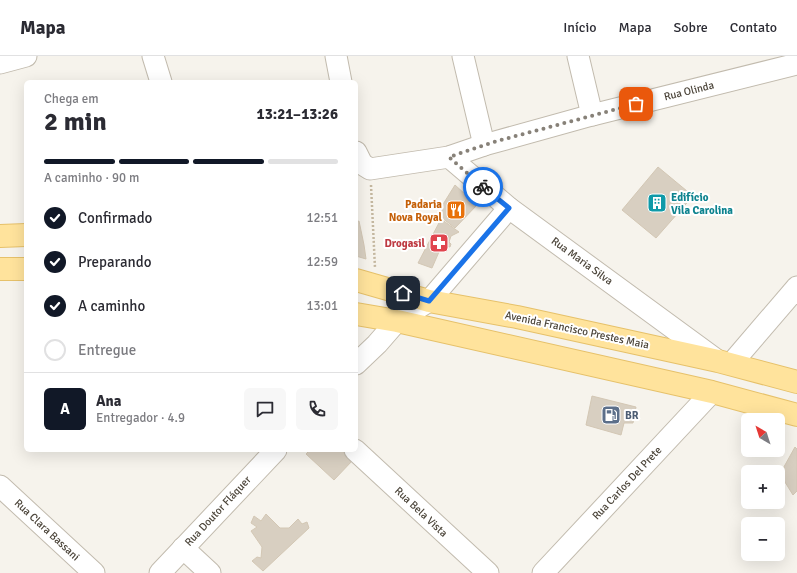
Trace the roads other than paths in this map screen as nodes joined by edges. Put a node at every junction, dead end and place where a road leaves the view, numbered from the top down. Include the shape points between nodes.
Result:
1 (26, 56) edge
2 (154, 56) edge
3 (336, 56) edge
4 (463, 56) edge
5 (578, 56) edge
6 (0, 63) edge
7 (797, 64) edge
8 (160, 80) edge
9 (341, 80) edge
10 (592, 115) junction
11 (484, 145) junction
12 (358, 156) edge
13 (449, 157) junction
14 (509, 208) junction
15 (24, 235) edge
16 (0, 236) edge
17 (24, 268) edge
18 (0, 269) edge
19 (366, 283) edge
20 (797, 287) edge
21 (429, 301) junction
22 (358, 314) edge
23 (397, 321) junction
24 (358, 362) edge
25 (725, 362) junction
26 (797, 382) edge
27 (712, 392) junction
28 (797, 415) edge
29 (274, 452) edge
30 (357, 452) edge
31 (0, 486) edge
32 (183, 548) junction
33 (94, 573) edge
34 (160, 573) edge
35 (210, 573) edge
36 (488, 573) edge
37 (543, 573) edge

1 - 6 street
2 - 8 street
3 - 9 street
4 - 11 street
5 - 10 street
7 - 10 street, Rua Olinda
10 - 11 street, Rua Olinda
11 - 13 street, Rua Olinda
12 - 13 street, Rua Olinda via 362,164 370,169
13 - 14 street, Rua Maria Silva
14 - 21 street
14 - 25 street, Rua Maria Silva
15 - 16 main road
17 - 18 main road
19 - 21 main road, Avenida Francisco Prestes Maia
20 - 25 street
21 - 23 street
21 - 25 main road, Avenida Francisco Prestes Maia via 517,317
22 - 23 main road
23 - 24 street
23 - 27 main road
25 - 26 main road, Avenida Francisco Prestes Maia
27 - 28 main road
27 - 37 street, Rua Carlos Del Prete
29 - 32 street, Rua Doutor Fláquer
30 - 36 street, Rua Bela Vista
31 - 33 street, Rua Clara Bassani
32 - 34 street, Rua Doutor Fláquer
32 - 35 street

